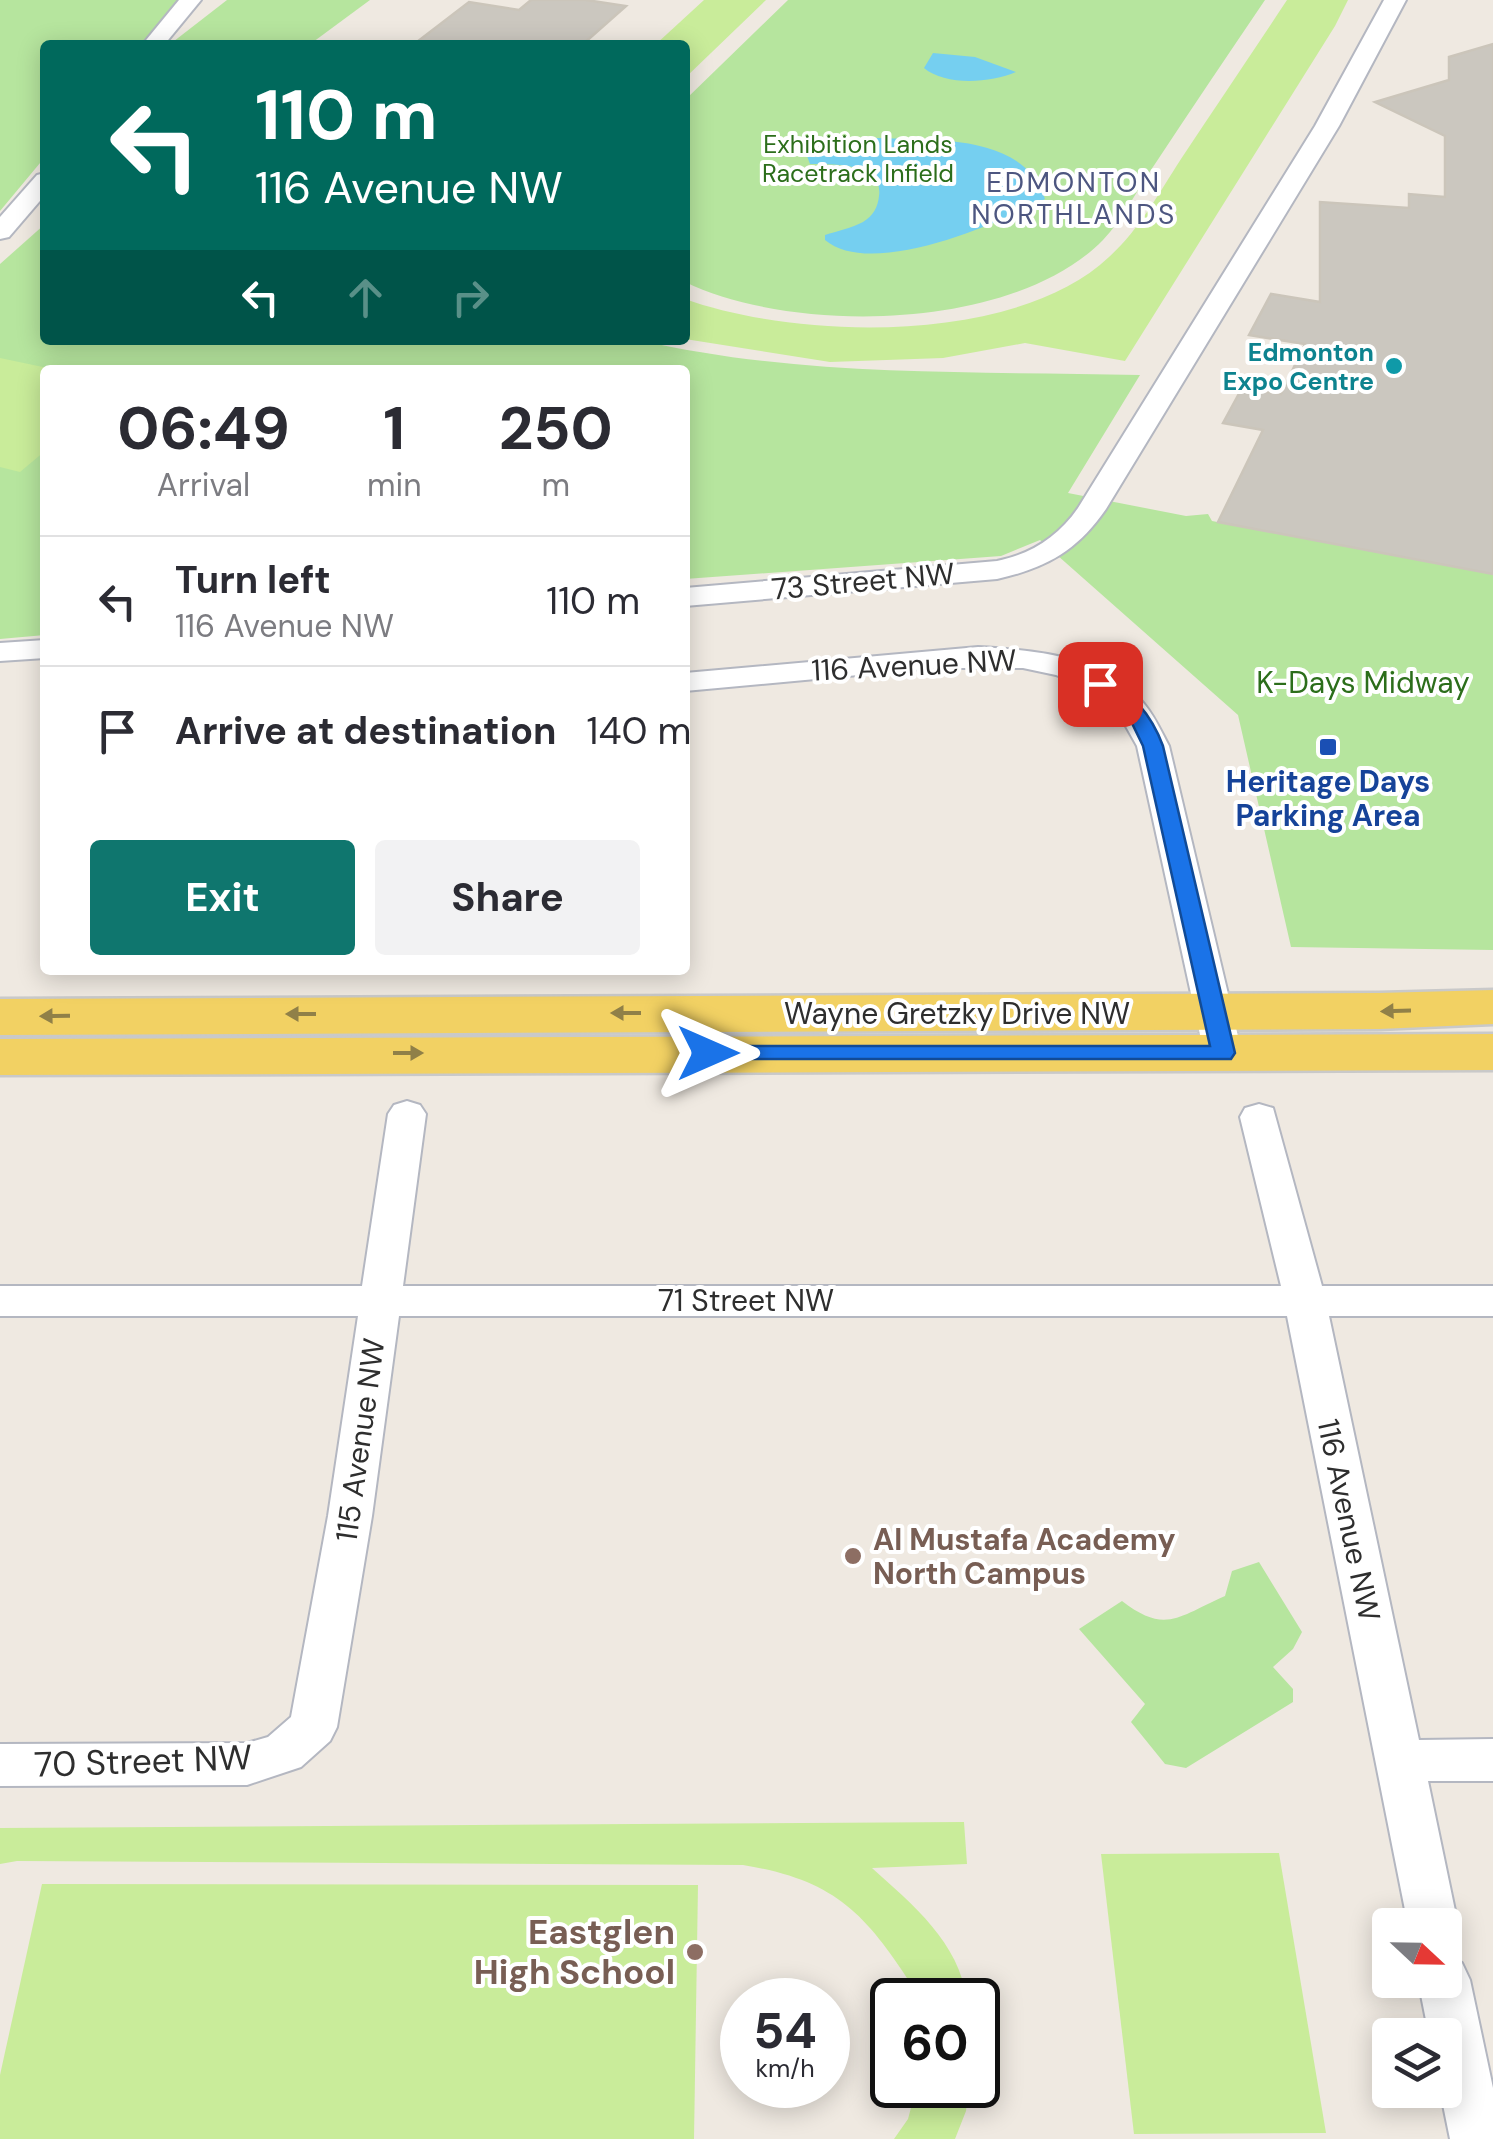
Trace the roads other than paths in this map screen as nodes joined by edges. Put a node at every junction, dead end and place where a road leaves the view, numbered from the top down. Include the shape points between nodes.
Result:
1 (190, 0) edge
2 (1395, 0) edge
3 (157, 40) edge
4 (40, 186) edge
5 (0, 232) edge
6 (690, 596) edge
7 (40, 649) edge
8 (0, 652) edge
9 (690, 682) edge
10 (1493, 1007) edge
11 (0, 1017) edge
12 (1218, 1033) junction
13 (1493, 1052) edge
14 (0, 1057) edge
15 (406, 1114) dead end
16 (1258, 1117) dead end
17 (381, 1300) junction
18 (0, 1301) edge
19 (1305, 1301) junction
20 (1493, 1301) edge
21 (284, 1752) joint
22 (1493, 1760) edge
23 (1399, 1761) junction
24 (0, 1765) edge
25 (1429, 1908) edge
26 (1448, 1998) edge
27 (1478, 2139) edge

1 - 3 street
2 - 6 street, 73 Street NW via 1327,126 1080,528 1040,559 997,570
4 - 5 street
7 - 8 street
9 - 12 street, 116 Avenue NW via 1000,656 1044,662 1100,684 1146,726
10 -> 12 main road, Wayne Gretzky Drive NW
12 -> 11 main road, Wayne Gretzky Drive NW
12 - 13 main road, Wayne Gretzky Drive NW
14 -> 12 main road, Wayne Gretzky Drive NW
15 - 17 street, 115 Avenue NW
16 - 19 street, 116 Avenue NW
17 - 18 street, 71 Street NW
17 - 19 street, 71 Street NW
17 - 21 street, 115 Avenue NW via 313,1727
19 - 20 street, 71 Street NW
19 - 23 street, 116 Avenue NW
21 - 24 street, 70 Street NW via 248,1764
22 - 23 street
23 - 25 street, 116 Avenue NW
26 - 27 street

